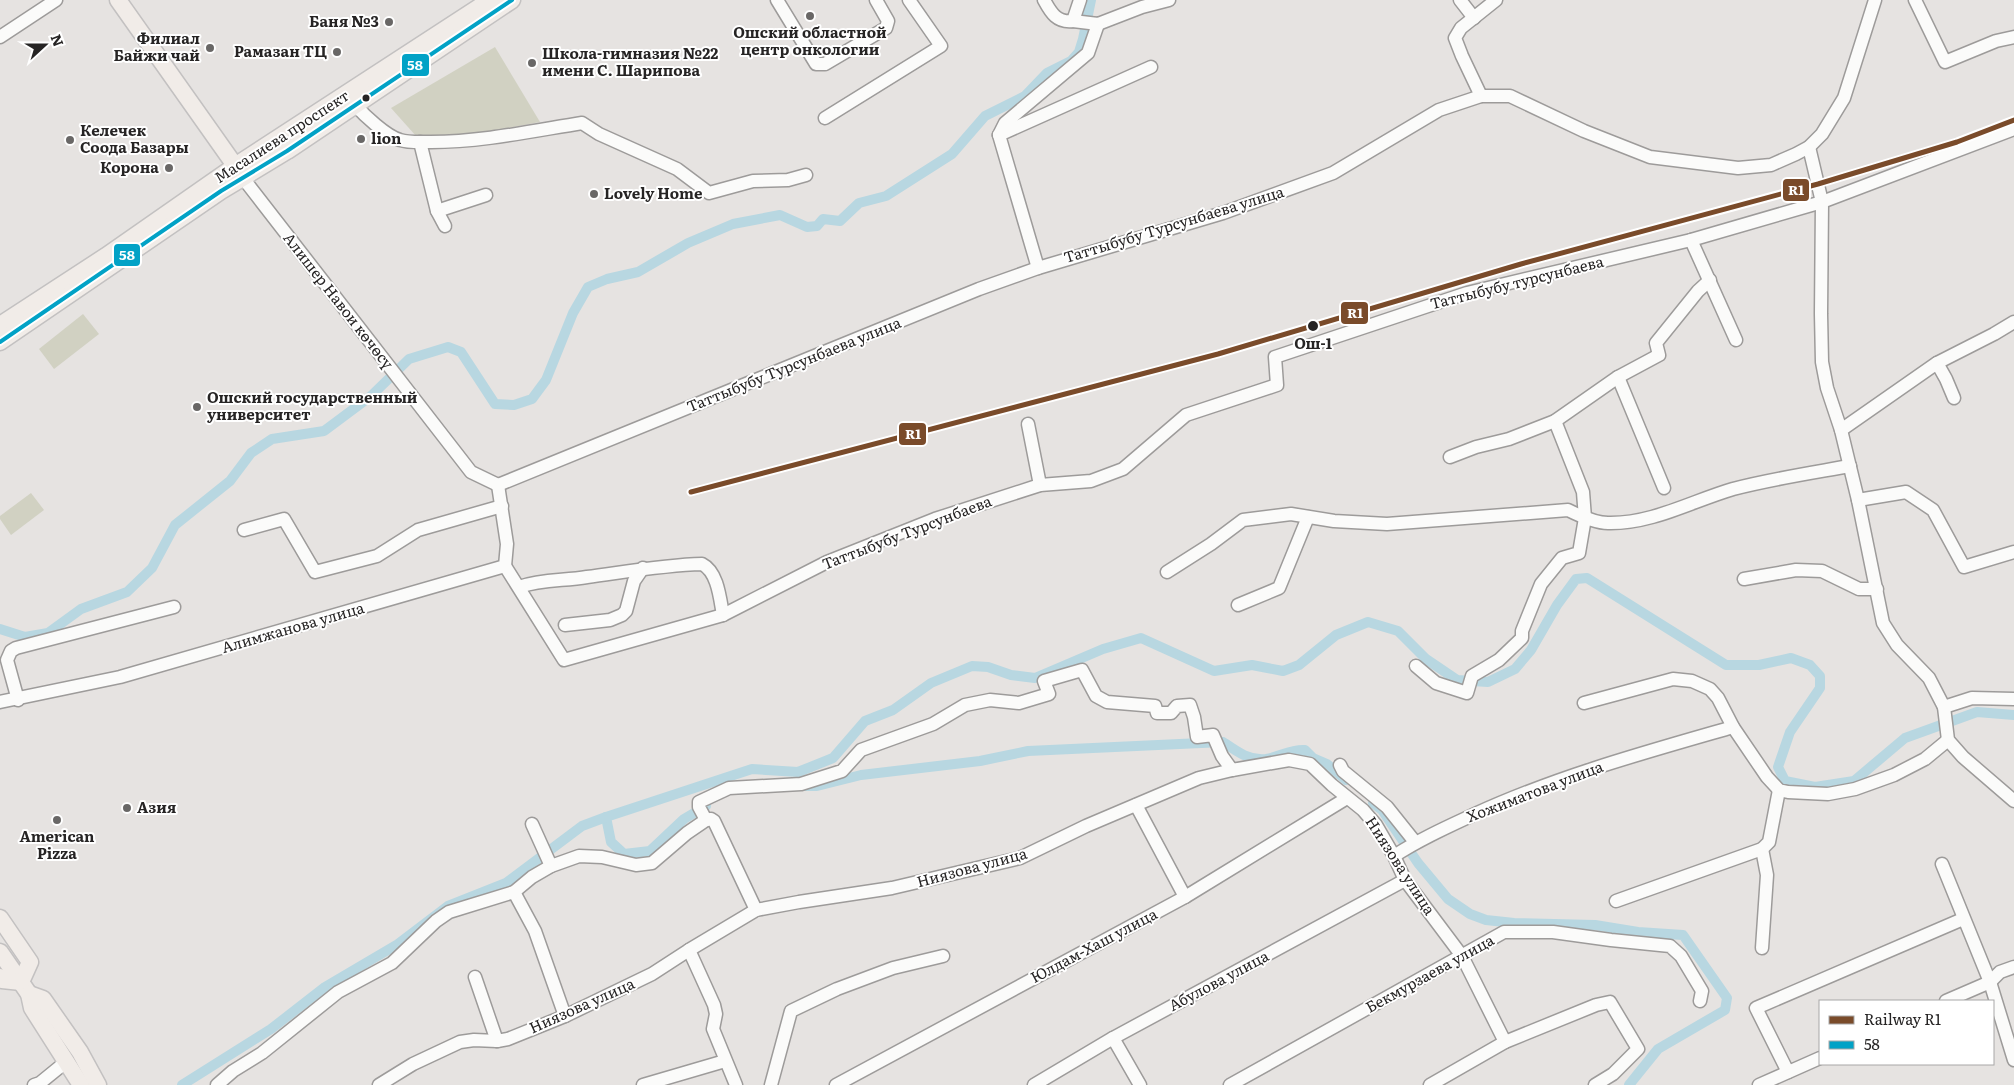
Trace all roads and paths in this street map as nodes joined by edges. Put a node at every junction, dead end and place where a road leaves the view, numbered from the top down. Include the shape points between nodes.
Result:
1 (56, 0) edge
2 (490, 0) edge
3 (512, 0) edge
4 (776, 0) edge
5 (876, 0) edge
6 (909, 0) edge
7 (1044, 0) edge
8 (1080, 0) edge
9 (1169, 0) edge
10 (1460, 0) edge
11 (1496, 0) edge
12 (1875, 0) edge
13 (1915, 0) edge
14 (124, 2) edge
15 (1474, 18) junction
16 (1086, 22) junction
17 (0, 37) edge
18 (2014, 37) edge
19 (1151, 67) dead end
20 (1481, 96) junction
21 (355, 104) junction
22 (825, 118) dead end
23 (2014, 129) edge
24 (1000, 135) junction
25 (420, 142) junction
26 (1809, 147) junction
27 (239, 172) junction
28 (806, 174) dead end
29 (486, 194) dead end
30 (1822, 202) junction
31 (437, 211) junction
32 (446, 226) dead end
33 (1691, 240) junction
34 (1038, 268) junction
35 (1710, 280) junction
36 (2014, 322) edge
37 (0, 325) edge
38 (1736, 340) dead end
39 (0, 342) edge
40 (1316, 342) joint
41 (1937, 363) junction
42 (1618, 377) junction
43 (1954, 398) dead end
44 (1555, 421) junction
45 (1028, 424) dead end
46 (1841, 430) junction
47 (1450, 457) dead end
48 (1850, 466) junction
49 (498, 485) junction
50 (1040, 485) junction
51 (1664, 488) dead end
52 (1858, 500) junction
53 (502, 506) junction
54 (1308, 517) junction
55 (1586, 518) junction
56 (244, 530) dead end
57 (2014, 552) edge
58 (505, 566) junction
59 (642, 568) junction
60 (1167, 572) dead end
61 (1744, 579) dead end
62 (519, 587) junction
63 (1877, 589) junction
64 (1238, 605) dead end
65 (174, 607) dead end
66 (723, 615) junction
67 (565, 625) dead end
68 (1416, 666) dead end
69 (2014, 699) edge
70 (18, 700) junction
71 (0, 702) edge
72 (1584, 703) dead end
73 (1944, 711) junction
74 (1733, 727) junction
75 (1948, 737) junction
76 (1340, 765) dead end
77 (1232, 770) junction
78 (1779, 790) junction
79 (1347, 798) junction
80 (2014, 801) edge
81 (1136, 806) junction
82 (702, 813) junction
83 (532, 824) dead end
84 (1405, 849) junction
85 (1762, 849) junction
86 (550, 863) junction
87 (1942, 864) dead end
88 (1405, 880) junction
89 (514, 892) junction
90 (1185, 897) junction
91 (1616, 901) dead end
92 (756, 910) junction
93 (0, 918) edge
94 (1963, 919) junction
95 (1762, 948) dead end
96 (689, 950) junction
97 (0, 952) edge
98 (943, 956) dead end
99 (1462, 956) junction
100 (2014, 967) edge
101 (0, 977) edge
102 (475, 977) dead end
103 (1990, 982) junction
104 (25, 988) junction
105 (1948, 1000) edge
106 (1700, 1001) dead end
107 (565, 1016) junction
108 (1113, 1038) junction
109 (497, 1041) junction
110 (1505, 1042) junction
111 (1819, 1058) edge
112 (67, 1060) junction
113 (2014, 1060) edge
114 (725, 1061) junction
115 (1788, 1072) junction
116 (680, 1079) edge
117 (34, 1085) edge
118 (81, 1085) edge
119 (98, 1085) edge
120 (217, 1085) edge
121 (379, 1085) edge
122 (643, 1085) edge
123 (736, 1085) edge
124 (772, 1085) edge
125 (836, 1085) edge
126 (1034, 1085) edge
127 (1140, 1085) edge
128 (1230, 1085) edge
129 (1430, 1085) edge
130 (1595, 1085) edge
131 (1759, 1085) edge

1 - 17 street
2 - 27 main road, Масалиева проспект
3 - 21 main road
4 - 5 street via 816,64 825,64 886,28 888,21
6 - 22 street via 941,46
7 - 16 street via 1057,19
8 - 16 street
9 - 16 street
10 - 15 street
11 - 15 street
12 - 26 street, Таттыбубу Турсунбаева улица via 1844,98 1822,134
13 - 18 street via 1945,62
14 - 27 main road
15 - 20 street via 1461,28 1455,38
16 - 24 street via 1088,52 1005,124
19 - 24 street
20 - 26 street, Таттыбубу Турсунбаева улица via 1510,96 1650,158 1738,168 1771,165
20 - 34 street, Таттыбубу Турсунбаева улица via 1439,110 1333,173 1223,213
21 - 25 street via 363,114 399,140
21 - 27 main road
23 - 30 street, Таттыбубу турсунбаева
24 - 34 street
25 - 28 street via 453,142 582,123 677,169 709,193 753,181 788,180
25 - 31 street
26 - 30 street
27 - 37 main road, Масалиева проспект
27 - 39 main road, Масалиева проспект
27 - 49 street, Алишер Навои көчөсү via 471,472
29 - 31 street
30 - 33 street, Таттыбубу турсунбаева
30 - 46 street via 1822,362
31 - 32 street
33 - 35 street
33 - 40 street, Таттыбубу турсунбаева via 1467,293
34 - 49 street, Таттыбубу Турсунбаева улица via 979,289
35 - 38 street
35 - 42 street via 1656,343 1659,355
36 - 41 street
40 - 50 street, Таттыбубу Турсунбаева via 1275,357 1277,385 1186,414 1123,469 1091,481
41 - 43 street
41 - 46 street
42 - 44 street
42 - 51 street
44 - 47 street via 1509,440
44 - 55 street via 1583,492
45 - 50 street
46 - 48 street
48 - 52 street
48 - 55 street via 1731,490 1638,521 1606,524
49 - 53 street
50 - 66 street, Таттыбубу Турсунбаева via 935,519 827,562
52 - 57 street via 1906,492 1933,510 1964,567
52 - 63 street
53 - 56 street via 418,530 377,556 315,572 284,518
53 - 58 street via 508,544
54 - 55 street via 1387,524 1568,510
54 - 60 street via 1291,514 1243,520
54 - 64 street via 1279,588
55 - 68 street via 1579,552 1562,558 1541,584 1522,638 1499,660 1472,676 1467,693 1436,683
58 - 62 street, Таттыбубу Турсунбаева
58 - 70 street, Алимжанова улица via 120,677
59 - 62 street via 586,578 553,579
59 - 66 street via 696,564 708,567
59 - 67 street via 622,615 610,620
61 - 63 street via 1796,570 1822,571 1859,589
62 - 66 street, Таттыбубу Турсунбаева via 564,660
63 - 73 street via 1883,623 1897,645 1929,678
65 - 70 street via 16,648 7,660
69 - 73 street via 1972,698
70 - 71 street, Алимжанова улица
72 - 74 street via 1674,679 1692,680 1714,693
73 - 75 street
74 - 78 street
74 - 84 street, Хожиматова улица via 1608,763 1512,797
75 - 78 street via 1926,759 1855,789 1828,794
75 - 80 street via 1963,757
76 - 84 street via 1387,807
77 - 79 street, Ниязова улица via 1289,760 1310,764
77 - 81 street, Ниязова улица via 1199,778
77 - 82 street via 1213,735 1196,737 1190,705 1177,706 1170,713 1157,713 1155,706 1107,702 1096,696 1082,670 1044,681 1049,694 1019,702 990,700 965,705 933,724 861,750 842,771 801,784 729,788 699,802
78 - 85 street via 1769,842
79 - 84 street, Ниязова улица
79 - 90 street, Юлдам-Хаш улица
81 - 90 street
81 - 92 street, Ниязова улица via 1020,858 892,888
82 - 86 street via 687,833 658,860 646,865 590,856
82 - 92 street via 714,821
83 - 86 street
84 - 88 street, Ниязова улица
85 - 91 street
85 - 95 street via 1767,875
86 - 89 street
87 - 94 street
88 - 99 street, Ниязова улица
88 - 108 street, Абулова улица
89 - 107 street via 535,931
89 - 120 street via 460,908 436,921 392,963 338,992
90 - 125 street, Юлдам-Хаш улица
92 - 96 street, Ниязова улица
93 - 104 main road via 30,962
94 - 103 street
94 - 115 street via 1756,1008
96 - 107 street, Ниязова улица via 652,974
96 - 114 street via 714,1005 713,1029
97 - 104 main road
98 - 124 street via 893,968 791,1011
99 - 106 street, Бекмурзаева улица via 1504,932 1553,932 1670,946 1702,992
99 - 110 street, Ниязова улица
99 - 128 street, Бекмурзаева улица
100 - 103 street via 2000,972
101 - 104 main road
102 - 109 street
103 - 105 street
103 - 113 street
104 - 112 main road via 32,1008
104 - 119 main road via 43,998
107 - 109 street, Ниязова улица
108 - 126 street, Абулова улица
108 - 127 street
109 - 121 street, Ниязова улица via 460,1042 413,1064
110 - 129 street
110 - 130 street via 1610,1002 1638,1049 1614,1074
111 - 115 street
112 - 117 street
112 - 118 main road
114 - 116 street
114 - 123 street
115 - 131 street
116 - 122 street

